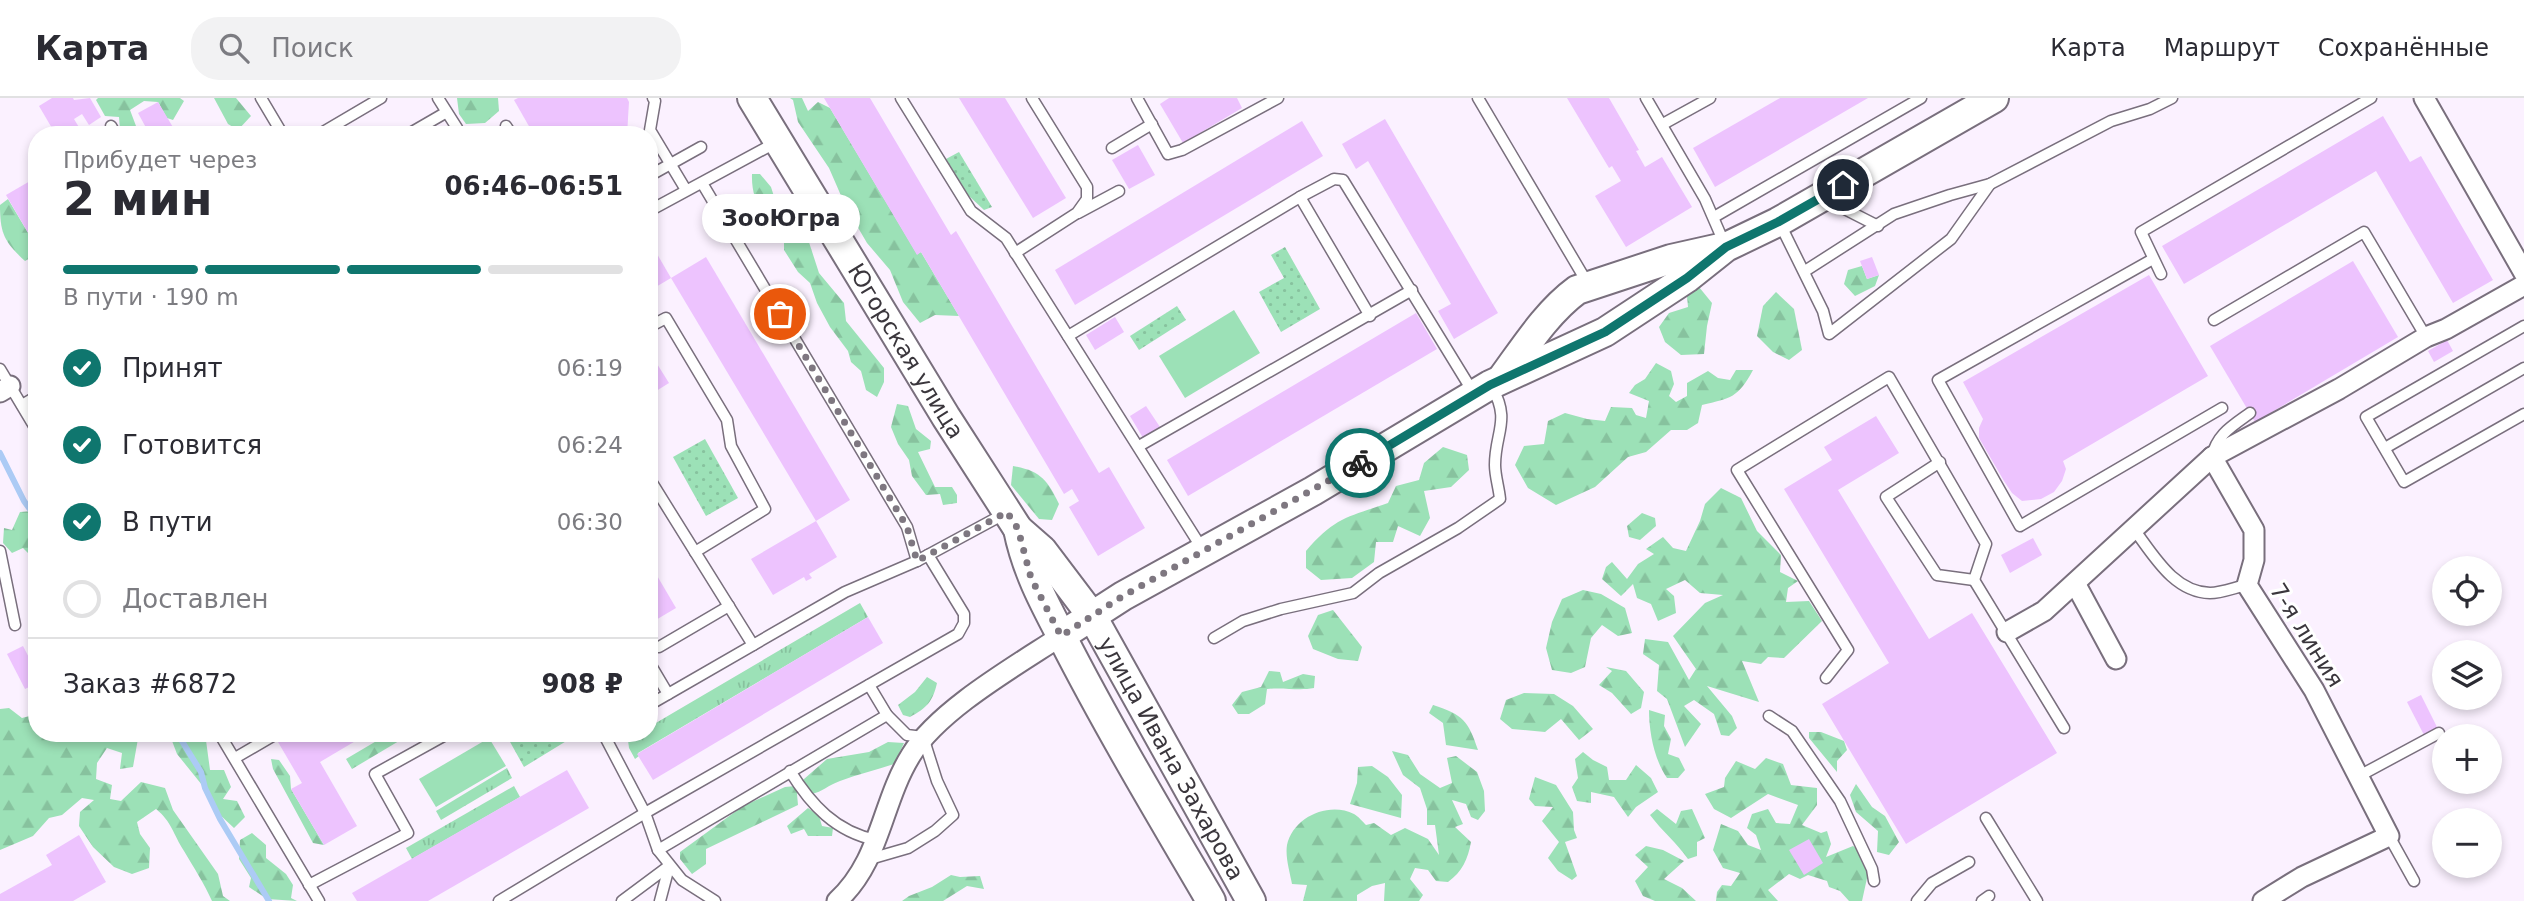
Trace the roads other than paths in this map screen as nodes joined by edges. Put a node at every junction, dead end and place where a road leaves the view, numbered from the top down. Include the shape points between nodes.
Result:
1 (261, 98) edge
2 (381, 98) edge
3 (438, 98) edge
4 (653, 98) edge
5 (751, 98) edge
6 (901, 98) edge
7 (1032, 98) edge
8 (1137, 98) edge
9 (1278, 98) edge
10 (1478, 98) edge
11 (1646, 98) edge
12 (1710, 98) edge
13 (1921, 98) edge
14 (1994, 98) edge
15 (2172, 98) edge
16 (2371, 98) edge
17 (2424, 98) edge
18 (445, 113) junction
19 (1152, 124) junction
20 (1662, 124) junction
21 (278, 126) edge
22 (333, 126) edge
23 (423, 126) edge
24 (455, 126) edge
25 (651, 126) edge
26 (778, 141) junction
27 (658, 143) edge
28 (701, 147) dead end
29 (1112, 148) dead end
30 (671, 164) junction
31 (658, 171) edge
32 (702, 183) junction
33 (1990, 184) junction
34 (687, 190) junction
35 (1119, 191) dead end
36 (1300, 197) junction
37 (1822, 197) junction
38 (658, 206) edge
39 (1077, 213) junction
40 (1714, 217) junction
41 (1778, 222) junction
42 (1878, 226) junction
43 (1726, 247) junction
44 (1015, 253) junction
45 (2153, 259) junction
46 (1805, 271) junction
47 (2524, 273) edge
48 (2161, 274) dead end
49 (1588, 285) junction
50 (2524, 285) edge
51 (1412, 290) junction
52 (1560, 305) junction
53 (1370, 316) junction
54 (2214, 320) dead end
55 (658, 322) edge
56 (2524, 326) edge
57 (1068, 336) junction
58 (1596, 336) junction
59 (2426, 337) junction
60 (2524, 368) edge
61 (3, 382) edge
62 (1489, 386) junction
63 (28, 401) edge
64 (22, 405) junction
65 (2222, 408) dead end
66 (2250, 413) dead end
67 (2524, 414) edge
68 (28, 415) edge
69 (1139, 446) junction
70 (2385, 448) junction
71 (2212, 457) junction
72 (1940, 462) junction
73 (658, 492) edge
74 (1012, 520) junction
75 (2133, 528) junction
76 (1203, 550) junction
77 (0, 551) edge
78 (695, 552) junction
79 (928, 555) junction
80 (917, 561) junction
81 (1974, 580) junction
82 (2075, 583) junction
83 (2247, 585) junction
84 (729, 606) junction
85 (1092, 616) junction
86 (15, 625) dead end
87 (2007, 632) junction
88 (1061, 636) junction
89 (1214, 638) dead end
90 (753, 645) junction
91 (659, 647) dead end
92 (2116, 659) dead end
93 (658, 677) edge
94 (1826, 678) dead end
95 (870, 685) junction
96 (668, 694) junction
97 (658, 700) edge
98 (887, 715) junction
99 (1769, 716) dead end
100 (2064, 728) dead end
101 (923, 737) junction
102 (2432, 737) edge
103 (224, 742) edge
104 (262, 742) edge
105 (433, 742) edge
106 (608, 742) edge
107 (234, 758) junction
108 (790, 772) junction
109 (2358, 776) junction
110 (645, 813) junction
111 (1986, 818) dead end
112 (2389, 836) junction
113 (873, 849) junction
114 (658, 850) junction
115 (1969, 862) dead end
116 (669, 866) junction
117 (1874, 881) dead end
118 (2414, 881) dead end
119 (309, 885) junction
120 (319, 901) edge
121 (499, 901) edge
122 (622, 901) edge
123 (660, 901) edge
124 (715, 901) edge
125 (837, 901) edge
126 (1212, 901) edge
127 (1251, 901) edge
128 (1917, 901) edge
129 (2037, 901) edge
130 (2263, 901) edge

1 - 21 lane
2 - 22 lane
3 - 18 lane
4 - 25 lane
5 - 26 main road, Югорская улица
6 - 44 lane via 971,211 1006,238
7 - 39 lane via 1087,187 1087,199
8 - 19 lane
9 - 19 lane via 1168,154
10 - 49 lane
11 - 20 lane
12 - 20 lane
13 - 40 lane
14 - 37 main road
15 - 33 lane via 2111,121
16 - 45 lane via 2141,232
17 - 47 street
18 - 23 lane
18 - 24 lane
19 - 29 lane
20 - 40 lane
26 - 32 lane
26 - 74 main road, Югорская улица
27 - 30 lane
28 - 30 lane
30 - 31 lane
30 - 34 lane
32 - 34 lane
32 - 80 lane via 907,527
33 - 42 lane via 1894,215
33 - 46 lane via 1951,240 1829,334
34 - 38 lane
35 - 39 lane
36 - 51 lane via 1334,179 1343,180
36 - 53 lane
36 - 57 lane
37 - 41 main road
37 - 42 lane
39 - 44 lane
40 - 43 lane
41 - 43 main road
41 - 46 lane
42 - 46 lane
43 - 49 main road
43 - 58 main road via 1687,278
44 - 57 lane
45 - 48 lane
45 - 65 lane via 1938,380 2020,526
49 - 52 main road
49 - 58 main road via 1598,288 1614,310 1613,320
50 - 59 street
51 - 53 lane
51 - 62 lane
52 - 58 main road via 1564,327 1579,340
52 - 62 main road
53 - 69 lane
54 - 59 lane via 2364,232
55 - 78 lane via 666,318 727,420 731,446 765,509
56 - 70 lane via 2366,417
57 - 69 lane
58 - 62 main road
59 - 71 street
60 - 70 lane
61 - 64 lane
62 - 76 main road via 1313,491
62 - 89 lane via 1500,402 1502,422 1495,465 1500,499 1353,593 1280,609 1243,621
63 - 64 lane
64 - 68 lane
66 - 71 lane via 2214,442
67 - 70 lane via 2404,482
69 - 76 lane
71 - 75 street
71 - 83 street, 7-я линия via 2255,530
72 - 81 lane via 1986,544
72 - 81 lane via 1886,497 1937,575
72 - 94 lane via 1889,377 1737,470 1849,650
73 - 78 lane
74 - 79 lane
74 - 85 main road, Югорская улица via 1042,550
74 - 88 main road, Югорская улица via 1031,578
75 - 82 street
75 - 83 lane via 2181,584 2210,593
76 - 85 main road
77 - 86 lane
78 - 84 lane
79 - 80 lane
79 - 95 lane via 964,614 964,623 958,634
80 - 90 lane via 845,592
81 - 87 lane
82 - 87 street via 2044,611
82 - 92 street
83 - 109 street, 7-я линия via 2314,690
84 - 90 lane
84 - 91 lane
85 - 88 main road
85 - 127 main road, улица Ивана Захарова
87 - 100 lane
88 - 101 street via 984,686
88 - 126 main road, улица Ивана Захарова
90 - 96 lane
93 - 96 lane
95 - 98 lane
95 - 110 lane
96 - 97 lane
98 - 101 lane via 907,735
98 - 108 lane
99 - 117 lane via 1792,731 1840,801
101 - 113 street via 895,782
101 - 113 lane via 953,815 908,848
102 - 109 lane
103 - 107 lane
104 - 107 lane
105 - 119 lane via 375,774 408,833
106 - 110 lane
107 - 119 lane
108 - 113 lane via 822,813
108 - 114 lane
109 - 112 street, 7-я линия
110 - 114 lane
110 - 121 lane
111 - 129 lane
112 - 118 lane
112 - 130 street
113 - 125 street via 862,873
114 - 116 lane
115 - 128 lane via 1932,883
116 - 122 lane
116 - 123 lane
116 - 124 lane
119 - 120 lane

